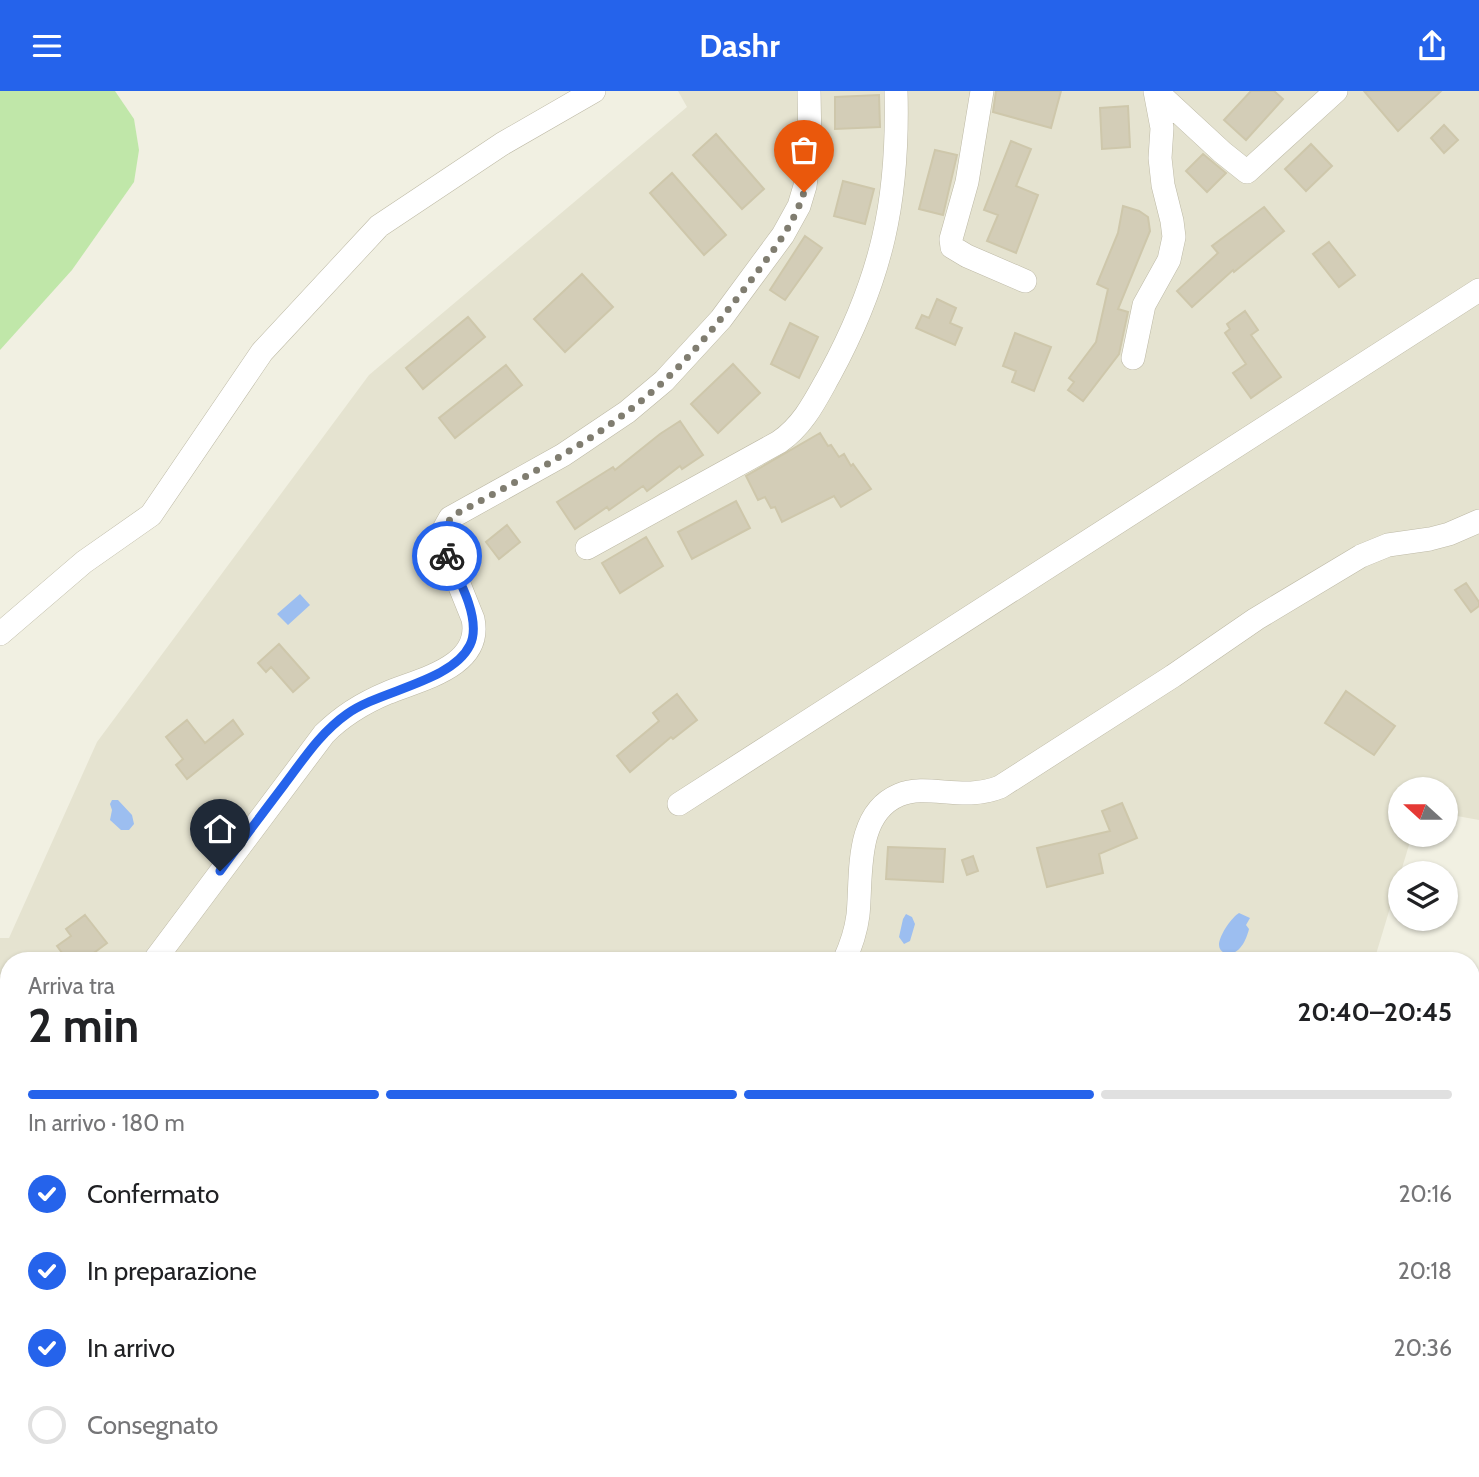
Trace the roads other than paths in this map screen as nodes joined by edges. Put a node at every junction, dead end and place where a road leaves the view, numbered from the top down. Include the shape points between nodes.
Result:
1 (594, 91) edge
2 (809, 91) edge
3 (896, 91) edge
4 (982, 91) edge
5 (1156, 91) edge
6 (1336, 91) edge
7 (1025, 281) dead end
8 (1479, 290) edge
9 (1133, 358) dead end
10 (1479, 521) edge
11 (587, 548) dead end
12 (0, 634) edge
13 (679, 804) dead end
14 (161, 952) edge
15 (848, 952) edge

1 - 12 street via 502,144 379,226 262,352 151,515 93,555
2 - 14 street via 810,146 801,201 783,235 739,296 676,369 627,412 564,455 450,518 442,542 473,619 475,631 469,648 449,667 353,710 324,734
3 - 11 street via 897,149 883,247 855,324 804,418 782,440
4 - 7 street via 967,182 951,239 953,247 967,257
5 - 6 street via 1247,172
5 - 9 street via 1163,185 1174,237 1169,260 1143,305
8 - 13 street
10 - 15 street via 1449,534 1388,545 1361,556 1256,619 1000,787 970,794 911,792 890,800 878,813 864,844 857,923

